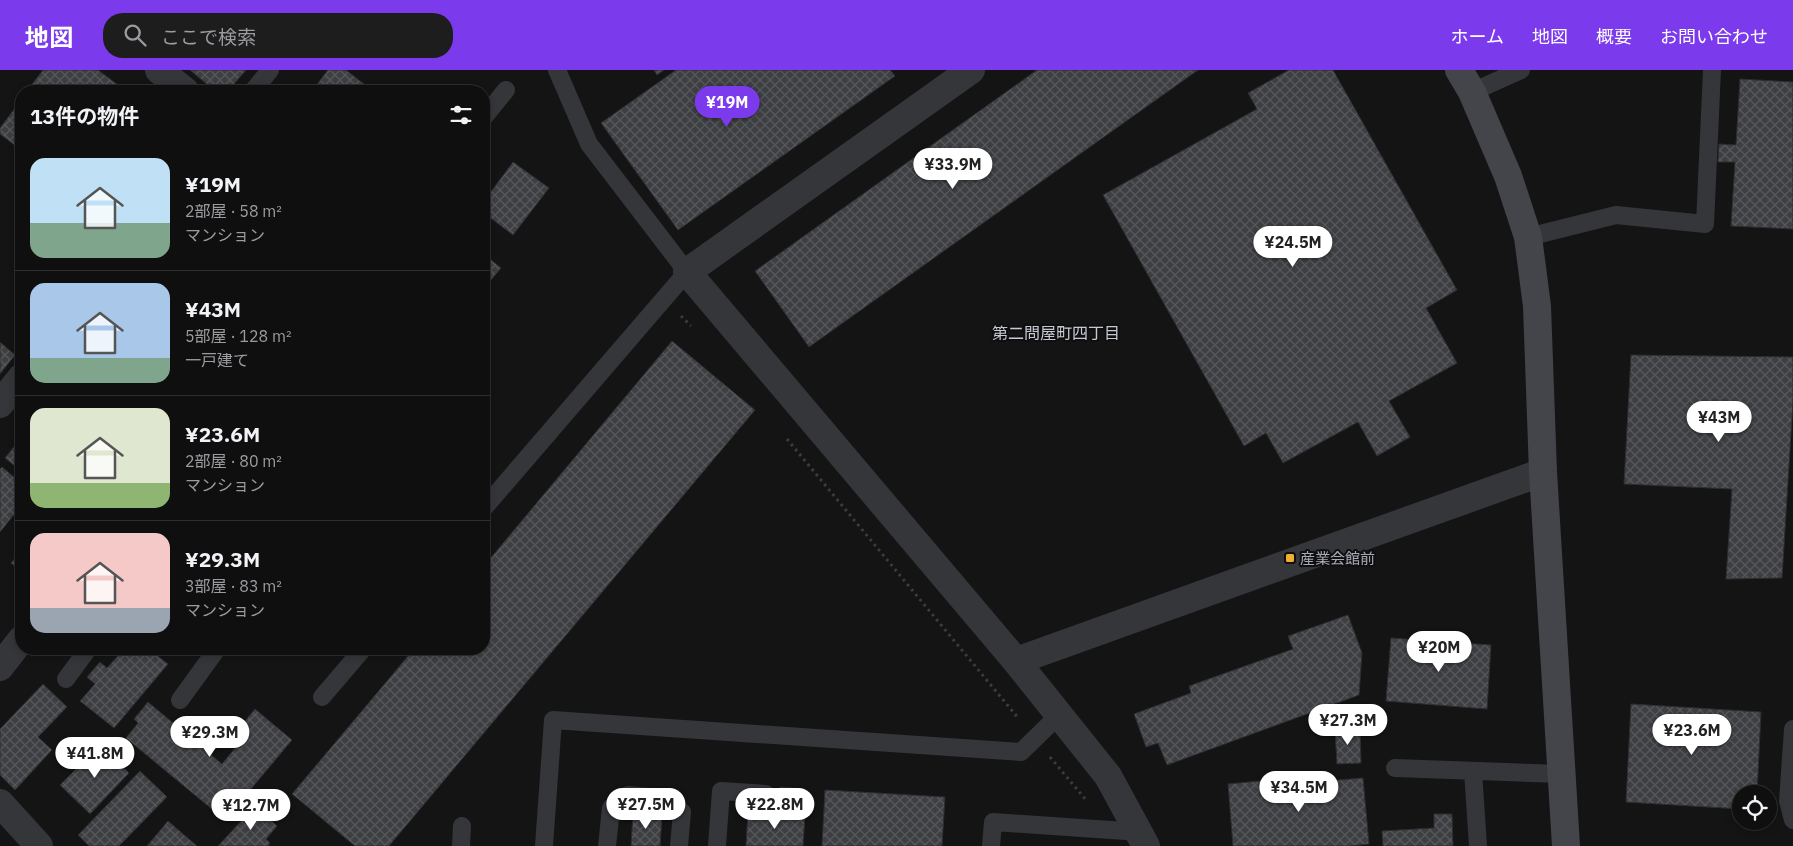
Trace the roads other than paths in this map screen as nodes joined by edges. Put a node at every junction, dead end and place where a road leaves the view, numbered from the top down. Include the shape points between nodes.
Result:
1 (159, 70) edge
2 (270, 70) edge
3 (557, 70) edge
4 (971, 70) edge
5 (1521, 70) edge
6 (1712, 70) edge
7 (1465, 81) edge
8 (178, 85) edge
9 (258, 85) edge
10 (506, 90) dead end
11 (490, 109) edge
12 (1528, 237) junction
13 (687, 272) junction
14 (15, 385) edge
15 (0, 404) edge
16 (1543, 472) junction
17 (490, 501) edge
18 (15, 648) edge
19 (79, 655) edge
20 (214, 655) edge
21 (358, 655) edge
22 (1016, 661) junction
23 (0, 667) edge
24 (66, 679) dead end
25 (322, 698) dead end
26 (180, 700) dead end
27 (1059, 715) junction
28 (1793, 730) edge
29 (1395, 768) dead end
30 (1472, 771) junction
31 (1561, 774) junction
32 (766, 794) dead end
33 (0, 803) edge
34 (1793, 820) edge
35 (462, 826) dead end
36 (1143, 839) edge
37 (40, 846) edge
38 (461, 846) edge
39 (544, 846) edge
40 (607, 846) edge
41 (680, 846) edge
42 (717, 846) edge
43 (991, 846) edge
44 (1478, 846) edge
45 (1566, 846) edge

1 - 8 street
2 - 9 lane
3 - 13 lane via 589,144
4 - 13 street
5 - 7 lane
6 - 12 lane via 1705,224 1616,215
7 - 12 street via 1508,176
10 - 11 lane
12 - 16 street via 1537,306
13 - 17 lane
13 - 22 street
14 - 15 street
16 - 22 street
16 - 31 street
18 - 23 street
19 - 24 lane
20 - 26 lane
21 - 25 lane
22 - 27 street
27 - 36 street via 1108,776
27 - 39 lane via 1021,752 553,720
28 - 34 lane via 1788,801
29 - 30 lane
30 - 31 lane
30 - 44 lane
31 - 45 street
32 - 42 lane via 721,791
33 - 37 street
35 - 38 lane
36 - 43 lane via 1105,830 993,822
40 - 41 lane via 611,808 628,795 661,798 682,812

